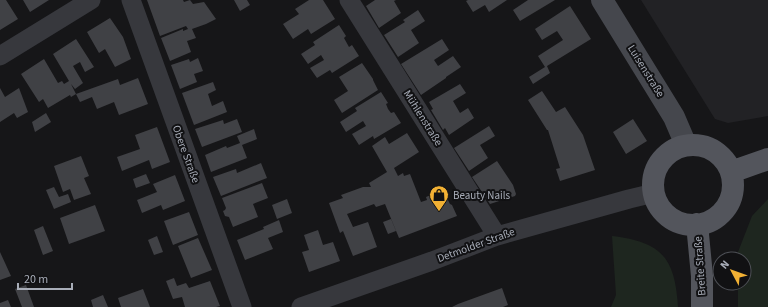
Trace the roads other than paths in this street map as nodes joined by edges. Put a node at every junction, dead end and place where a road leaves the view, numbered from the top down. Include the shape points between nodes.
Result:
1 (91, 0) edge
2 (131, 0) edge
3 (350, 0) edge
4 (602, 0) edge
5 (0, 56) edge
6 (686, 145) junction
7 (768, 159) edge
8 (731, 172) junction
9 (654, 193) junction
10 (697, 224) junction
11 (497, 236) junction
12 (702, 301) edge
13 (242, 307) edge
14 (301, 307) edge

1 - 5 street
2 - 13 street, Obere Straße
3 - 11 street, Mühlenstraße
4 - 6 main road, Luisenstraße via 674,117
6 - 8 main road via 695,144 713,150 721,155
6 - 9 main road via 666,154 660,162 653,182
7 - 8 main road
8 - 10 main road via 733,187 727,206 712,220
9 - 10 main road via 658,204 674,220
9 - 11 street, Detmolder Straße
10 - 12 main road, Breite Straße
11 - 14 street, Detmolder Straße

